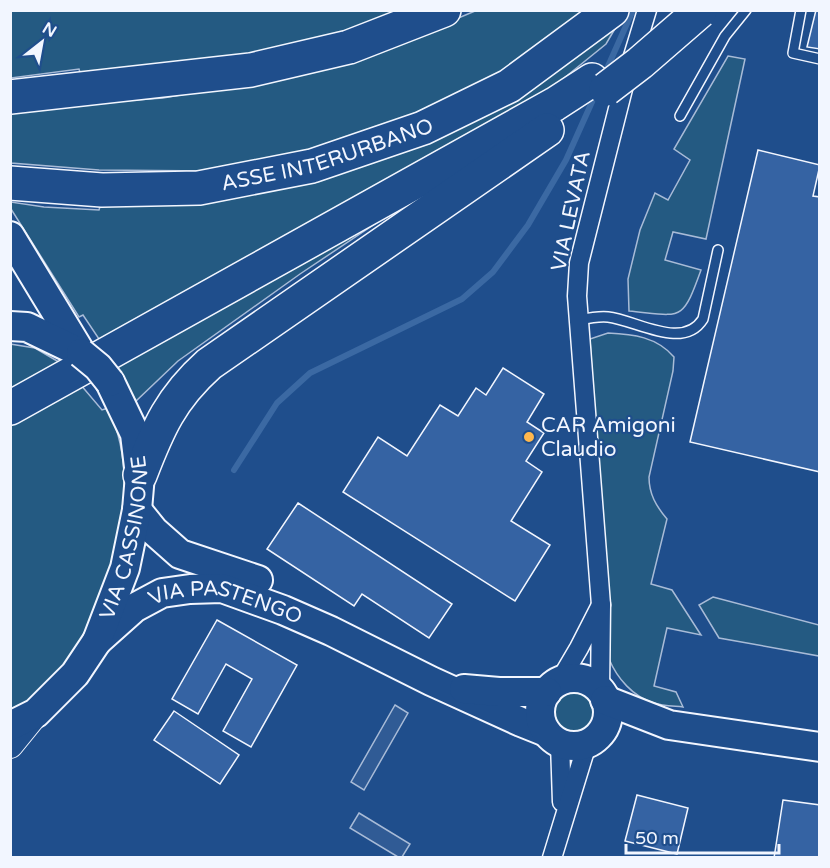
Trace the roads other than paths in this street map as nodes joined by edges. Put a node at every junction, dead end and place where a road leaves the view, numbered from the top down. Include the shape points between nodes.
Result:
1 (444, 10) edge
2 (612, 10) edge
3 (647, 10) edge
4 (675, 10) edge
5 (746, 10) edge
6 (801, 10) edge
7 (700, 11) edge
8 (819, 59) edge
9 (599, 85) junction
10 (10, 97) edge
11 (680, 116) dead end
12 (10, 183) edge
13 (10, 236) edge
14 (718, 249) dead end
15 (580, 320) junction
16 (10, 326) edge
17 (81, 353) junction
18 (10, 408) edge
19 (140, 475) junction
20 (137, 510) junction
21 (601, 605) junction
22 (331, 631) junction
23 (98, 641) junction
24 (553, 687) junction
25 (450, 688) junction
26 (603, 695) junction
27 (36, 713) junction
28 (669, 724) junction
29 (10, 726) edge
30 (572, 739) junction
31 (10, 745) edge
32 (819, 747) edge
33 (561, 822) junction
34 (552, 858) edge

1 - 10 highway via 349,47 251,70
2 - 12 highway, ASSE INTERURBANO via 509,86 423,128 312,166 199,188 102,190
3 - 15 street, VIA LEVATA via 622,89 579,263
4 - 9 highway
5 - 11 lane via 725,36
6 - 8 lane via 793,53
7 - 9 highway, bridge via 640,63
9 - 18 highway via 535,115
9 - 19 highway via 209,364 172,405
13 - 17 main road, VIA CASSINONE
14 - 15 lane via 703,319 690,332 677,334 608,316
15 - 21 street, VIA LEVATA
16 - 17 main road, VIA CASSINONE via 27,327
17 - 19 main road, VIA CASSINONE, bridge via 110,382 135,434
19 - 20 main road, VIA CASSINONE
20 - 22 main road, VIA PASTENGO via 180,554 257,580 291,599
20 - 23 main road, VIA CASSINONE via 125,568
21 - 24 street via 576,655
21 - 26 street, VIA LEVATA
22 - 23 main road, VIA PASTENGO via 222,588 190,589 162,593 134,608
22 - 25 main road, VIA PASTENGO
23 - 27 main road, VIA CASSINONE via 75,674
24 - 25 main road, VIA PASTENGO via 499,692
24 - 26 main road via 577,678 594,685
24 - 30 main road via 540,707 540,716
25 - 30 main road, VIA PASTENGO via 521,722
26 - 28 main road
26 - 30 main road via 608,716 602,731
27 - 29 main road, VIA CASSINONE
27 - 31 main road, VIA CASSINONE
28 - 30 main road
28 - 32 main road
30 - 33 street
30 - 33 street
33 - 34 street

